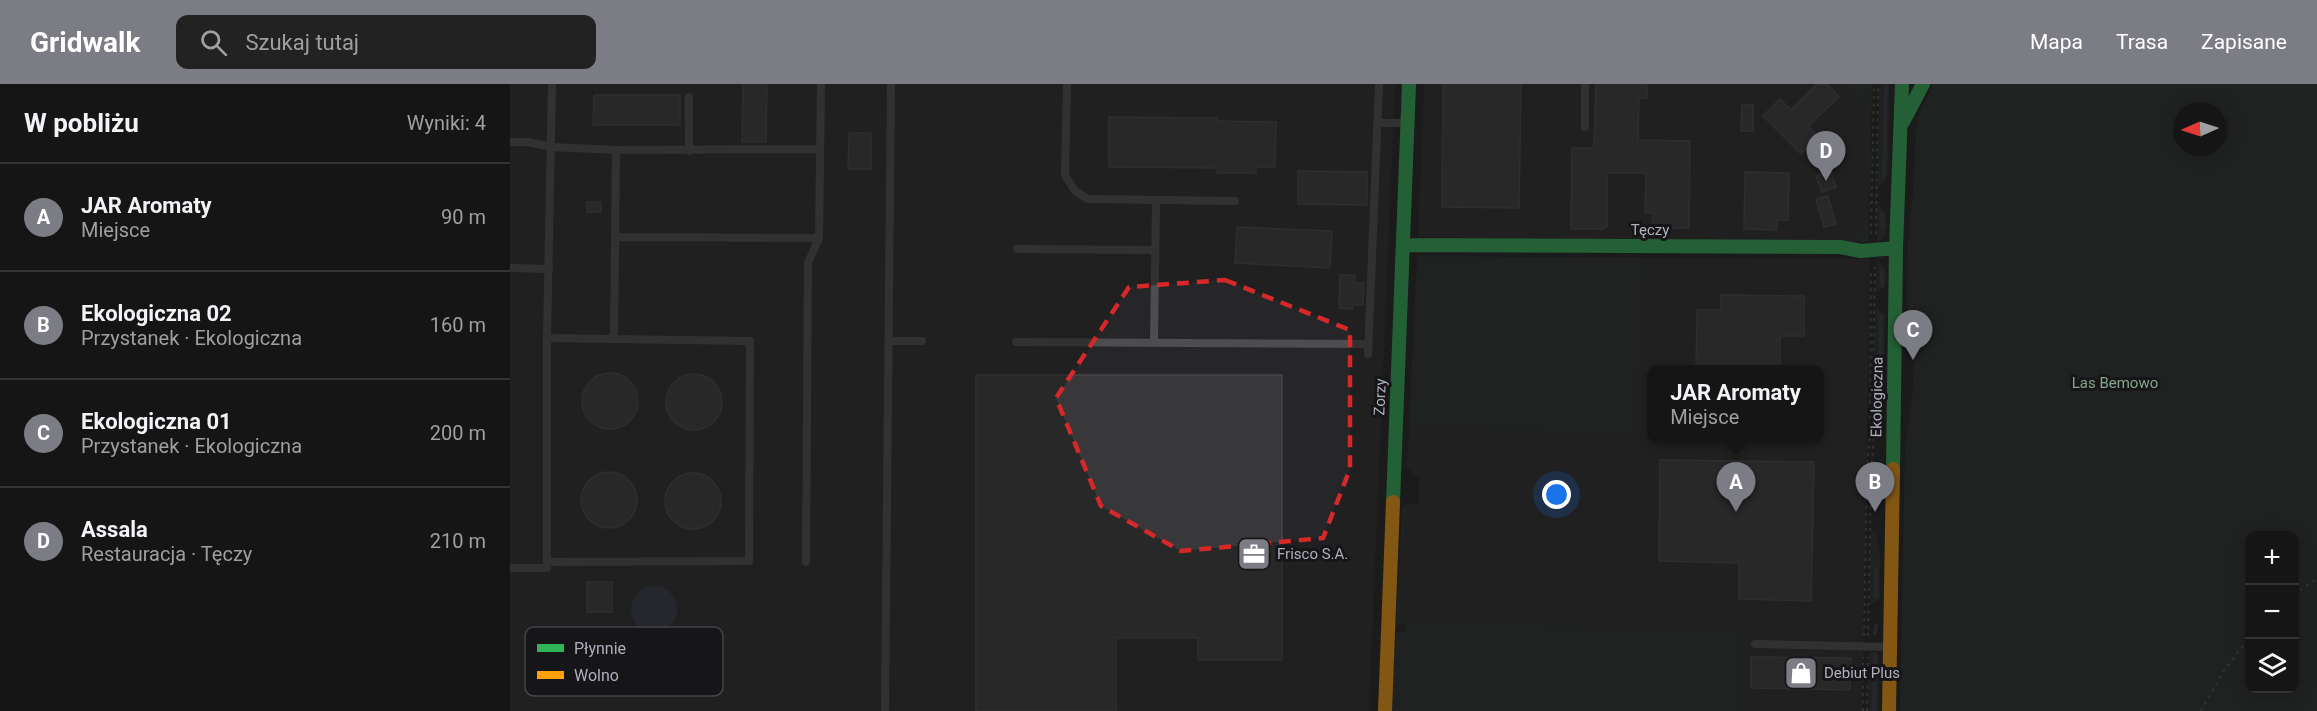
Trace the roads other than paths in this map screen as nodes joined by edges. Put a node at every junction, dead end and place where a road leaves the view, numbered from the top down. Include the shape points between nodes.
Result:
1 (552, 84) edge
2 (821, 84) edge
3 (891, 84) edge
4 (1067, 84) edge
5 (1379, 84) edge
6 (1409, 84) edge
7 (1585, 84) edge
8 (1902, 84) edge
9 (1923, 84) edge
10 (689, 97) dead end
11 (1378, 123) junction
12 (1408, 124) junction
13 (1901, 126) junction
14 (1585, 128) dead end
15 (510, 142) edge
16 (551, 147) junction
17 (820, 149) junction
18 (616, 150) junction
19 (689, 151) junction
20 (1156, 200) junction
21 (1236, 201) dead end
22 (615, 237) junction
23 (819, 238) junction
24 (1403, 245) junction
25 (1896, 248) junction
26 (1017, 249) dead end
27 (1155, 250) junction
28 (510, 268) edge
29 (549, 269) junction
30 (548, 338) junction
31 (614, 339) junction
32 (922, 340) dead end
33 (889, 341) junction
34 (1017, 342) dead end
35 (1154, 343) junction
36 (1368, 344) junction
37 (1368, 354) dead end
38 (547, 562) junction
39 (806, 562) dead end
40 (510, 568) edge
41 (1755, 644) dead end
42 (1890, 647) junction
43 (885, 709) dead end
44 (1384, 711) edge
45 (1889, 711) edge

1 - 16 lane
2 - 17 lane
3 - 33 lane
4 - 20 lane via 1065,175 1075,191 1088,199
5 - 11 lane
6 - 12 street, Zorzy
7 - 14 lane
8 - 13 street, Ekologiczna
9 - 13 street
10 - 19 lane
11 - 12 lane
11 - 36 lane
12 - 24 street, Zorzy
13 - 25 street, Ekologiczna
15 - 16 lane
16 - 18 lane
16 - 29 lane
17 - 19 lane
17 - 23 lane
18 - 19 lane
18 - 22 lane
20 - 21 lane
20 - 27 lane
22 - 23 lane
22 - 31 lane
23 - 39 lane via 808,263
24 - 25 street, Tęczy via 1840,247 1851,252
24 - 44 street, Zorzy
25 - 42 street, Ekologiczna
26 - 27 lane
27 - 35 lane
28 - 29 lane
29 - 30 lane
30 - 31 lane
30 - 38 lane
31 - 38 lane via 750,341 749,561
32 - 33 lane
33 - 43 lane
34 - 35 lane
35 - 36 lane
36 - 37 lane
38 - 40 lane via 547,568
41 - 42 lane
42 - 45 street, Ekologiczna

